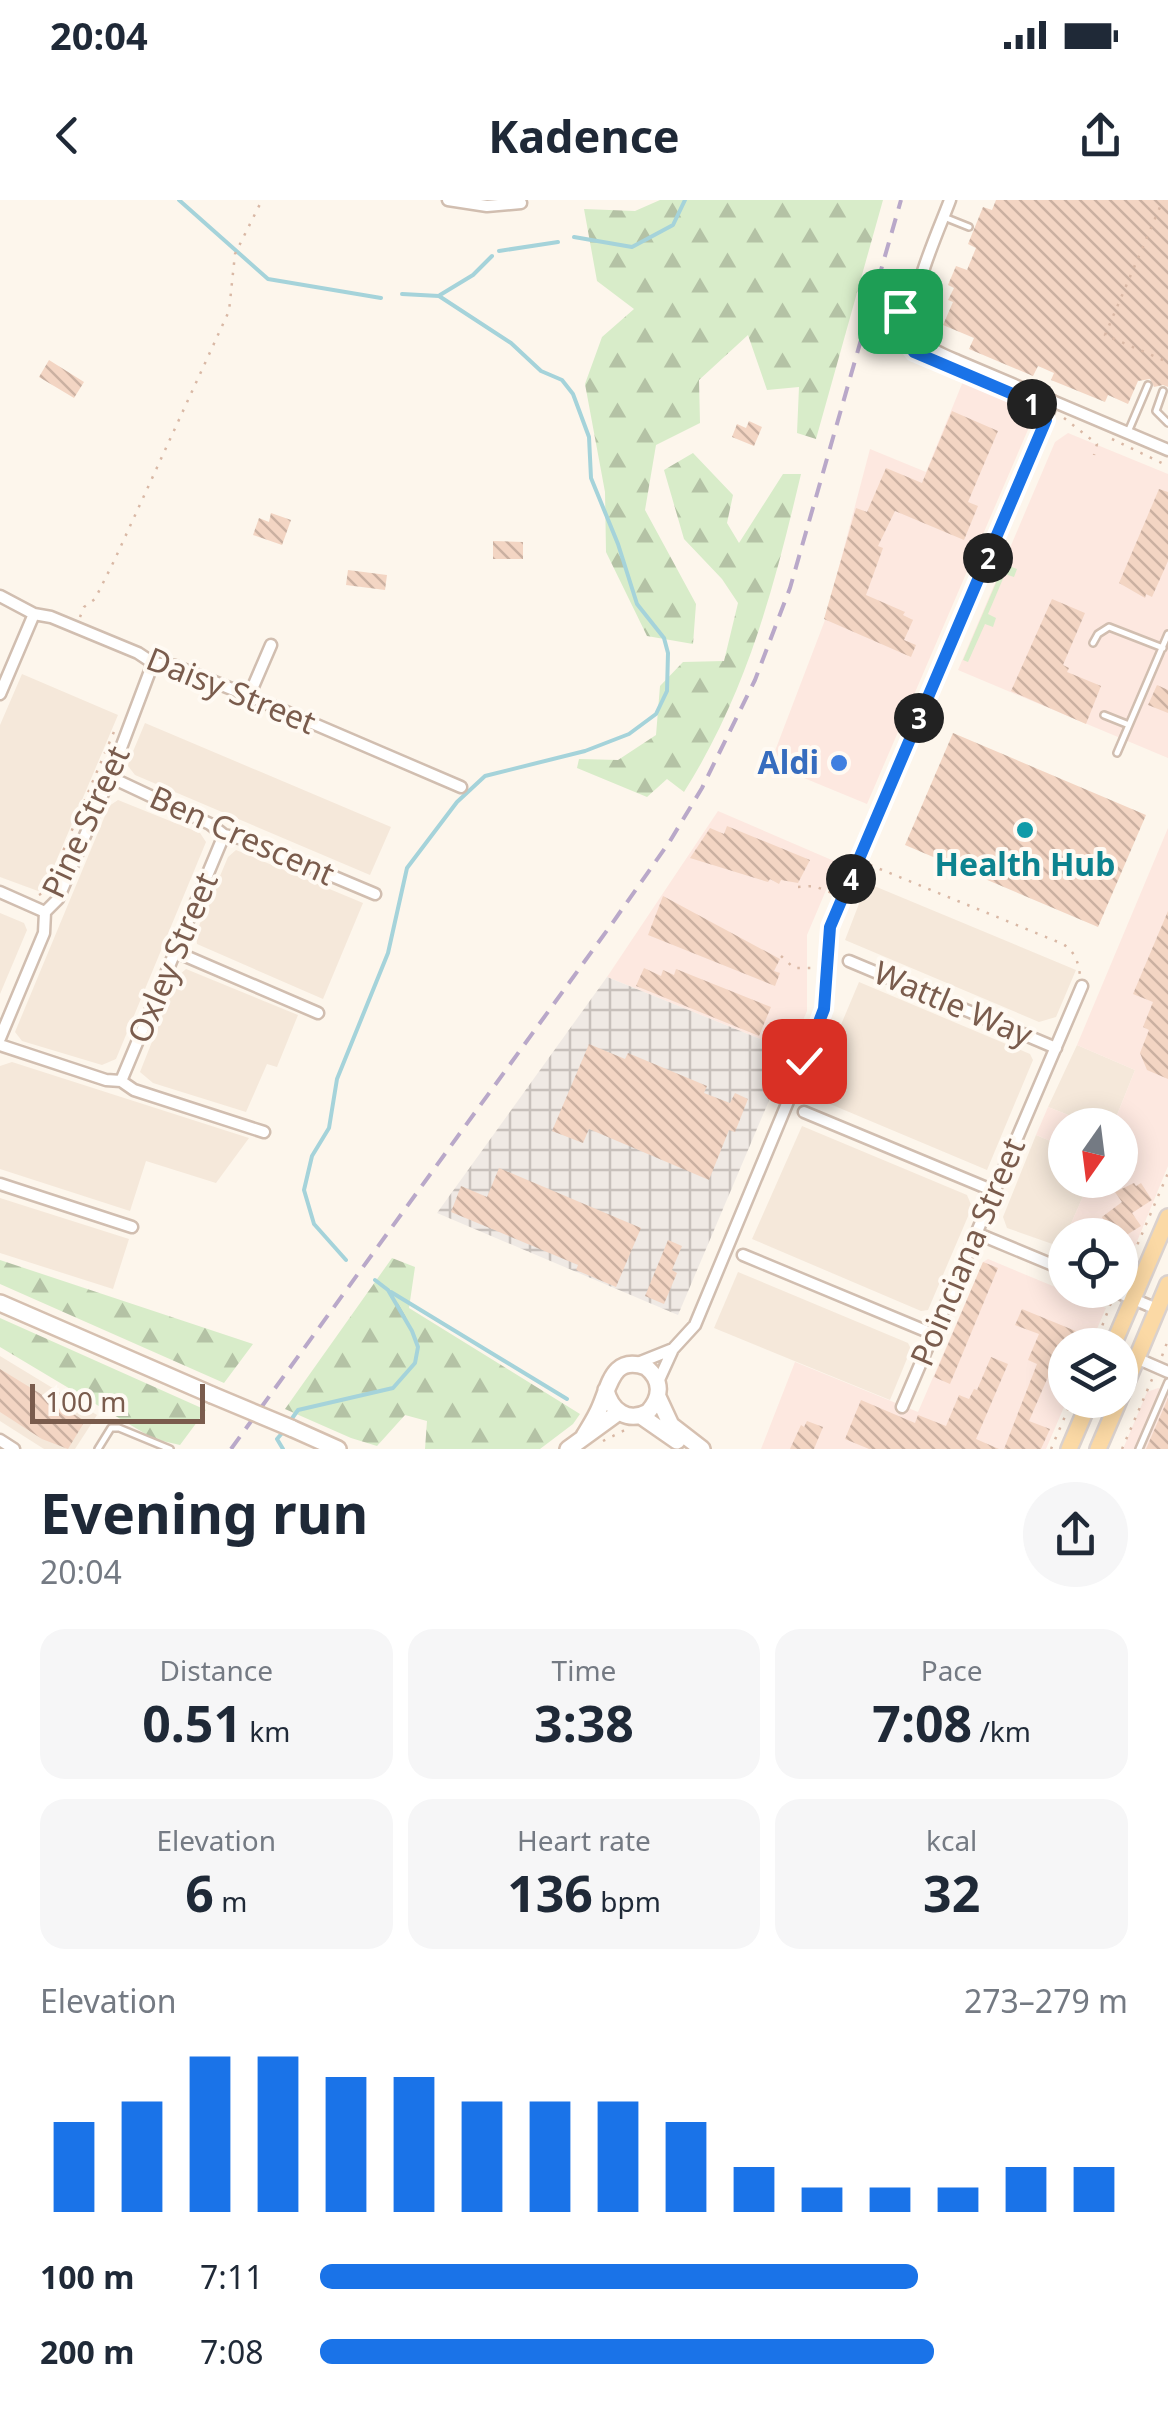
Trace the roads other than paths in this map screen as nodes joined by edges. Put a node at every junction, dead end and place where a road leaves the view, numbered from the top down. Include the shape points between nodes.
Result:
1 (448, 200) edge
2 (950, 200) edge
3 (522, 203) dead end
4 (944, 217) junction
5 (968, 227) dead end
6 (1148, 385) dead end
7 (1164, 392) dead end
8 (1053, 401) junction
9 (1168, 423) edge
10 (1128, 432) junction
11 (1168, 450) edge
12 (0, 596) edge
13 (34, 614) junction
14 (1168, 634) edge
15 (1093, 643) dead end
16 (271, 646) dead end
17 (1162, 648) junction
18 (153, 662) junction
19 (0, 694) edge
20 (249, 696) junction
21 (1104, 715) dead end
22 (1130, 726) junction
23 (1117, 753) dead end
24 (110, 777) junction
25 (461, 787) dead end
26 (224, 834) junction
27 (0, 892) edge
28 (374, 894) dead end
29 (45, 912) junction
30 (176, 952) junction
31 (849, 961) dead end
32 (1082, 986) road end
33 (318, 1012) dead end
34 (0, 1038) edge
35 (0, 1046) edge
36 (1056, 1048) junction
37 (121, 1081) junction
38 (804, 1112) dead end
39 (264, 1132) dead end
40 (0, 1184) edge
41 (994, 1190) junction
42 (1168, 1216) edge
43 (132, 1227) dead end
44 (976, 1233) junction
45 (743, 1255) dead end
46 (1048, 1263) edge
47 (1168, 1284) edge
48 (1138, 1287) edge
49 (1138, 1301) edge
50 (0, 1303) edge
51 (1157, 1309) junction
52 (933, 1334) junction
53 (673, 1349) junction
54 (1138, 1353) edge
55 (1138, 1359) edge
56 (637, 1364) junction
57 (1162, 1369) edge
58 (1168, 1382) edge
59 (606, 1390) junction
60 (658, 1390) junction
61 (902, 1407) dead end
62 (619, 1412) junction
63 (1083, 1418) edge
64 (1112, 1418) edge
65 (637, 1422) junction
66 (584, 1436) junction
67 (0, 1440) edge
68 (14, 1449) edge
69 (98, 1449) edge
70 (170, 1449) edge
71 (338, 1449) edge
72 (568, 1449) edge
73 (688, 1449) edge
74 (702, 1449) edge
75 (1070, 1449) edge
76 (1098, 1449) edge
77 (1139, 1449) edge

1 - 3 street
2 - 4 street
4 - 5 lane
4 - 8 street via 914,306 916,332 937,351
6 - 10 lane
7 - 9 lane via 1156,411
8 - 10 street via 1065,412
8 - 53 street via 830,927 821,1022 694,1325
10 - 11 street
12 - 13 street, Daisy Street
13 - 18 street, Daisy Street
13 - 19 street
14 - 17 lane
15 - 17 lane via 1108,627
16 - 20 street
17 - 22 lane
18 - 20 street, Daisy Street
18 - 24 street, Pine Street
20 - 25 street, Daisy Street
21 - 22 lane
22 - 23 lane
24 - 26 street, Ben Crescent
24 - 29 street, Pine Street via 58,899
26 - 28 street, Ben Crescent
26 - 30 street, Oxley Street
27 - 29 street
29 - 34 street, Pine Street via 44,933
30 - 33 street
30 - 37 street, Oxley Street
31 - 36 street, Wattle Way
32 - 36 street, Poinciana Street
35 - 37 street
36 - 41 street, Poinciana Street
37 - 39 street
38 - 41 street
40 - 43 street
41 - 44 street, Poinciana Street
42 - 48 main road
44 - 46 street
44 - 52 street, Poinciana Street
45 - 52 street
47 - 51 main road
49 - 51 street
50 - 71 street, bridge
51 - 54 main road
52 - 61 street, Poinciana Street
53 - 56 street
53 - 60 street
55 - 57 street
56 - 59 street via 616,1369
56 - 60 street via 653,1373
58 - 77 lane
59 - 62 street
59 - 66 street
60 - 65 street
60 - 74 street via 671,1425
62 - 65 street
62 - 66 street
63 - 75 main road
64 - 76 main road
65 - 73 street
66 - 72 street
67 - 68 street
69 - 70 lane via 111,1428

